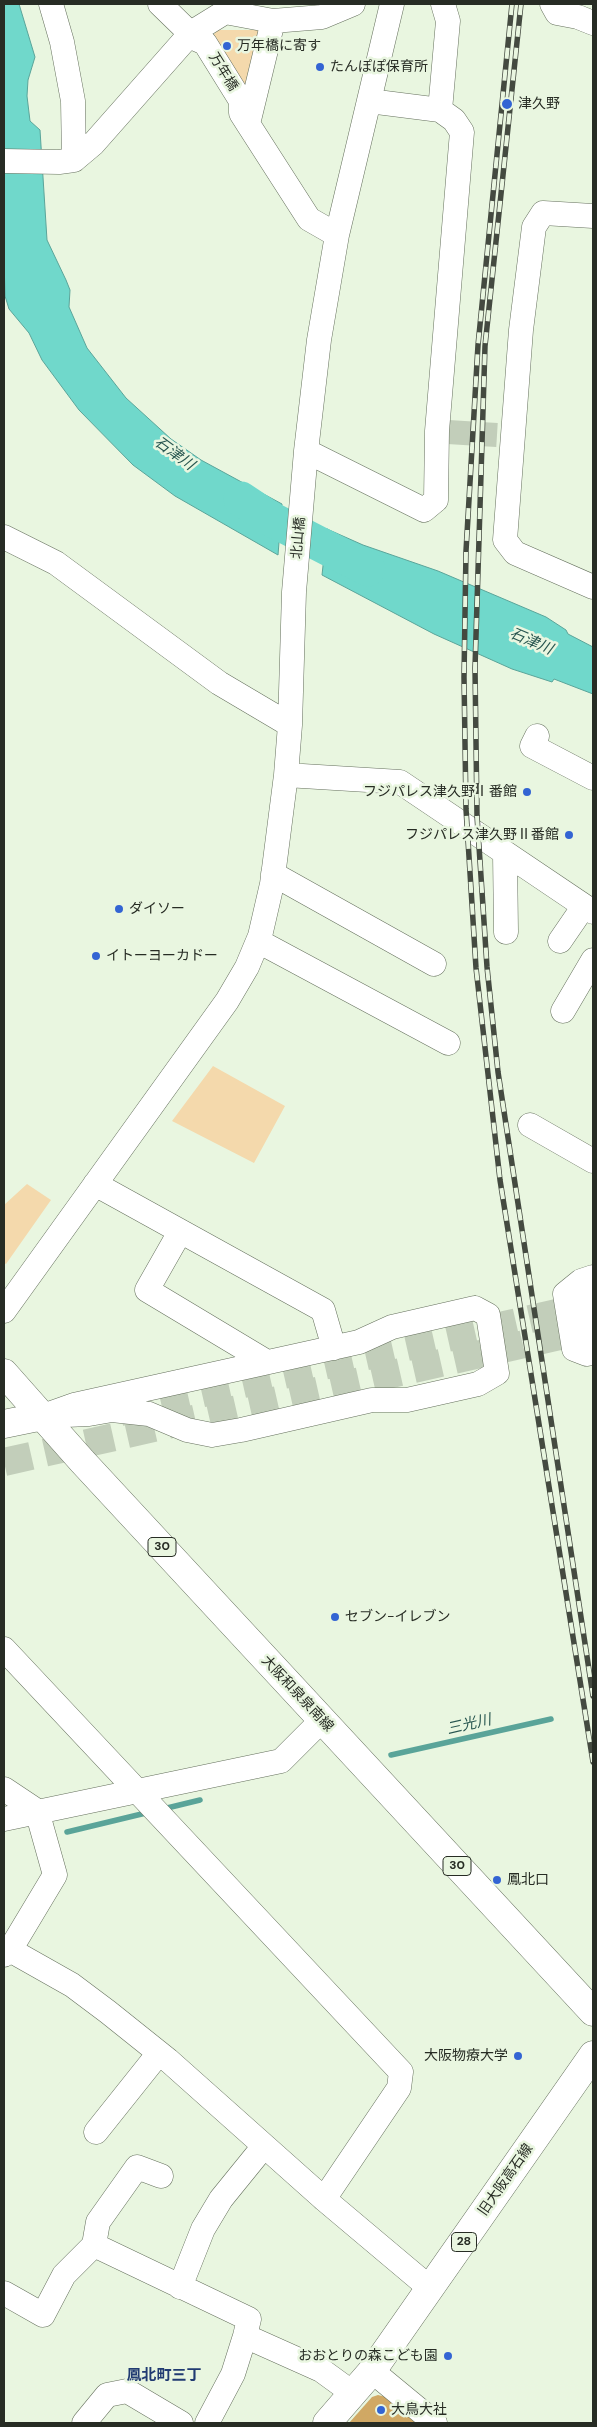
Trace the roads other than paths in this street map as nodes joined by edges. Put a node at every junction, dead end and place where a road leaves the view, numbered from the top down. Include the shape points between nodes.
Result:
1 (51, 4) edge
2 (160, 4) edge
3 (353, 4) edge
4 (392, 4) edge
5 (444, 4) edge
6 (552, 4) edge
7 (227, 8) edge
8 (273, 22) junction
9 (593, 23) edge
10 (198, 38) junction
11 (369, 102) junction
12 (440, 110) junction
13 (243, 113) junction
14 (4, 161) edge
15 (66, 161) junction
16 (593, 216) edge
17 (337, 235) junction
18 (306, 451) junction
19 (4, 537) edge
20 (593, 587) edge
21 (290, 725) junction
22 (537, 736) dead end
23 (286, 775) junction
24 (593, 778) edge
25 (505, 853) junction
26 (273, 874) junction
27 (588, 909) edge
28 (506, 932) dead end
29 (258, 941) junction
30 (560, 941) dead end
31 (593, 960) edge
32 (434, 964) dead end
33 (563, 1011) dead end
34 (448, 1043) dead end
35 (530, 1125) dead end
36 (593, 1161) edge
37 (95, 1184) junction
38 (180, 1232) junction
39 (593, 1277) edge
40 (4, 1311) edge
41 (589, 1324) edge
42 (334, 1348) junction
43 (267, 1362) junction
44 (4, 1373) edge
45 (43, 1416) junction
46 (4, 1424) edge
47 (4, 1649) edge
48 (322, 1720) junction
49 (4, 1788) edge
50 (140, 1796) junction
51 (37, 1811) junction
52 (4, 1819) edge
53 (7, 1953) edge
54 (593, 2012) edge
55 (159, 2053) junction
56 (593, 2055) edge
57 (96, 2132) dead end
58 (264, 2146) junction
59 (161, 2176) dead end
60 (324, 2199) junction
61 (94, 2245) junction
62 (180, 2287) junction
63 (431, 2289) junction
64 (4, 2293) edge
65 (245, 2336) junction
66 (372, 2371) junction
67 (354, 2394) junction
68 (84, 2423) edge
69 (181, 2423) edge
70 (207, 2423) edge
71 (327, 2423) edge
72 (434, 2423) edge

1 - 15 street via 73,101
2 - 10 street
3 - 8 street via 322,16
4 - 11 street, 北山橋
5 - 12 street via 448,21
6 - 9 street via 556,13
7 - 8 street
7 - 10 street
8 - 13 street
10 - 13 street via 192,50 229,108
10 - 15 street via 93,144
11 - 12 street
11 - 17 street, 北山橋
12 - 18 street via 454,120 462,132 436,500 424,510
13 - 17 street via 309,220
14 - 15 street
16 - 20 street via 543,212 534,227 504,435 505,540 515,553
17 - 18 street, 北山橋 via 319,340
18 - 21 street, 北山橋 via 294,592
19 - 21 street via 56,563 219,683
21 - 23 street, 北山橋
22 - 24 street via 532,746
23 - 25 street via 400,782
23 - 26 street, 北山橋
25 - 27 street
25 - 28 street
26 - 29 street, 北山橋
26 - 32 street
27 - 30 street
29 - 34 street
29 - 37 street, 北山橋 via 227,1001
31 - 33 street
35 - 36 street
37 - 38 street
37 - 40 street, 北山橋
38 - 42 street via 323,1310
38 - 43 street via 147,1290
39 - 41 street via 581,1281 565,1294 574,1349 587,1354
42 - 43 street
42 - 45 street via 359,1342 392,1327 475,1308 488,1314 497,1373 478,1384 408,1400 372,1400 212,1435 187,1430 148,1414 112,1410
43 - 45 street via 74,1405
44 - 45 main road, 大阪和泉泉南線 / 30
45 - 46 main road
45 - 48 main road, 大阪和泉泉南線 / 30
47 - 50 street
48 - 50 street via 281,1761
48 - 54 main road, 大阪和泉泉南線 / 30
49 - 51 street
50 - 51 street
50 - 60 street via 401,2072 400,2088
51 - 52 street
51 - 53 street via 55,1874
53 - 55 street via 72,1985
55 - 57 street
55 - 58 street
56 - 63 main road, 旧大阪高石線 / 28
58 - 60 street
58 - 62 street via 221,2199 203,2229
59 - 61 street via 137,2166 98,2222
60 - 63 street
61 - 62 street
61 - 64 street via 64,2275 43,2315
62 - 65 street via 249,2319
63 - 66 main road, 旧大阪高石線 / 28
65 - 67 street via 320,2370
65 - 70 street via 233,2374
66 - 67 main road, 旧大阪高石線 / 28
66 - 72 street
67 - 71 main road, 旧大阪高石線 / 28
68 - 69 street via 107,2395 127,2391

